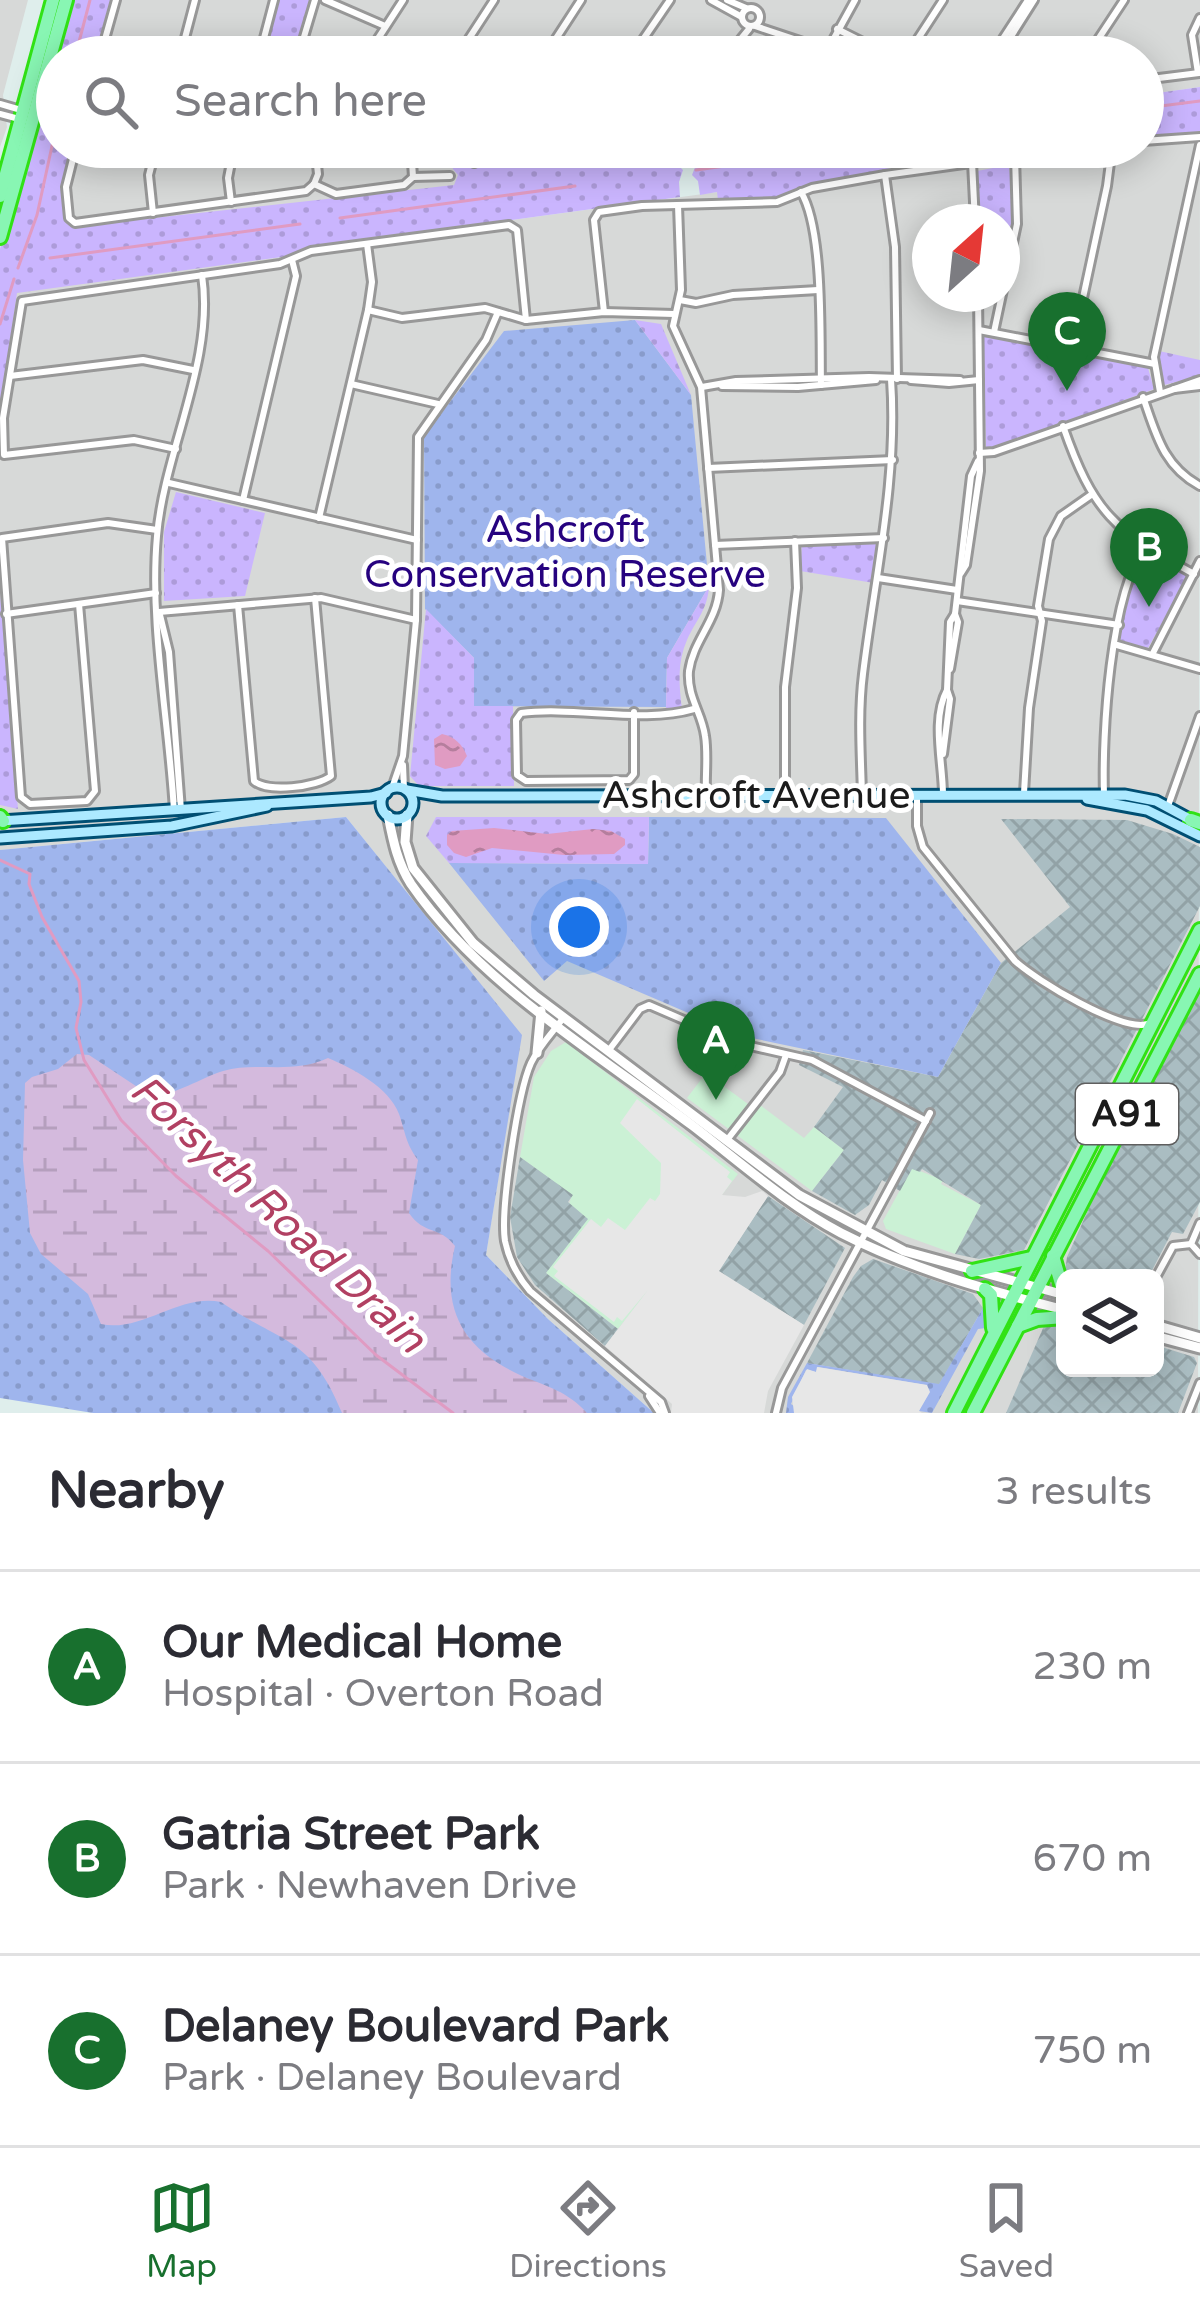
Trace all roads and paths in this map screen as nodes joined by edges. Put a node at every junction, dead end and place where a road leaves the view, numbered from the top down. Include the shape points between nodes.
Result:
1 (53, 0) edge
2 (66, 0) edge
3 (116, 0) edge
4 (194, 0) edge
5 (274, 0) edge
6 (315, 0) edge
7 (325, 0) edge
8 (403, 0) edge
9 (494, 0) edge
10 (581, 0) edge
11 (669, 0) edge
12 (711, 0) edge
13 (727, 0) edge
14 (762, 0) edge
15 (855, 0) edge
16 (943, 0) edge
17 (1031, 0) edge
18 (1124, 0) edge
19 (748, 8) junction
20 (1200, 18) edge
21 (742, 19) junction
22 (757, 21) junction
23 (386, 26) junction
24 (835, 32) junction
25 (45, 36) edge
26 (54, 36) edge
27 (106, 36) edge
28 (185, 36) edge
29 (266, 36) edge
30 (304, 36) edge
31 (379, 36) edge
32 (471, 36) edge
33 (558, 36) edge
34 (645, 36) edge
35 (737, 36) edge
36 (743, 36) edge
37 (786, 36) edge
38 (830, 36) edge
39 (834, 36) edge
40 (844, 36) edge
41 (920, 36) edge
42 (1008, 36) edge
43 (1100, 36) edge
44 (36, 73) edge
45 (1199, 73) edge
46 (1164, 77) edge
47 (36, 87) edge
48 (0, 104) edge
49 (0, 114) edge
50 (26, 116) junction
51 (1200, 141) edge
52 (1164, 142) edge
53 (71, 168) edge
54 (151, 168) edge
55 (230, 168) edge
56 (317, 168) edge
57 (412, 168) edge
58 (932, 168) edge
59 (972, 168) edge
60 (1015, 168) edge
61 (1109, 168) edge
62 (885, 175) junction
63 (450, 176) dead end
64 (412, 177) junction
65 (314, 184) junction
66 (802, 192) junction
67 (0, 196) edge
68 (231, 203) junction
69 (974, 204) edge
70 (678, 205) junction
71 (154, 213) junction
72 (0, 237) edge
73 (367, 244) junction
74 (292, 260) junction
75 (202, 274) junction
76 (818, 290) junction
77 (680, 300) junction
78 (368, 310) junction
79 (498, 312) junction
80 (604, 312) junction
81 (978, 312) edge
82 (674, 314) junction
83 (526, 320) junction
84 (979, 330) junction
85 (994, 332) junction
86 (1072, 349) junction
87 (1155, 364) junction
88 (193, 370) junction
89 (10, 376) junction
90 (894, 379) junction
91 (979, 380) junction
92 (821, 382) junction
93 (1200, 383) edge
94 (351, 384) junction
95 (701, 386) junction
96 (1160, 392) junction
97 (1144, 397) junction
98 (438, 404) junction
99 (1063, 426) junction
100 (176, 449) junction
101 (979, 457) junction
102 (893, 460) junction
103 (708, 468) junction
104 (169, 482) junction
105 (1200, 486) edge
106 (1091, 495) junction
107 (243, 500) junction
108 (319, 518) junction
109 (157, 530) junction
110 (884, 538) junction
111 (417, 540) junction
112 (795, 541) junction
113 (715, 545) junction
114 (1145, 547) junction
115 (1200, 561) edge
116 (1194, 574) junction
117 (878, 578) junction
118 (958, 590) junction
119 (156, 593) junction
120 (315, 598) junction
121 (957, 601) junction
122 (79, 604) junction
123 (238, 605) junction
124 (159, 611) junction
125 (1040, 613) junction
126 (6, 614) junction
127 (416, 620) junction
128 (1119, 625) junction
129 (1116, 645) junction
130 (1153, 653) junction
131 (1200, 669) edge
132 (694, 709) junction
133 (634, 712) junction
134 (1200, 716) edge
135 (403, 756) junction
136 (406, 789) junction
137 (388, 790) junction
138 (1104, 794) junction
139 (706, 795) junction
140 (784, 795) junction
141 (862, 795) junction
142 (917, 795) junction
143 (943, 795) junction
144 (1028, 795) junction
145 (442, 796) junction
146 (1070, 796) junction
147 (341, 798) junction
148 (289, 800) junction
149 (1168, 806) junction
150 (178, 810) junction
151 (410, 811) junction
152 (386, 812) junction
153 (1, 820) edge
154 (194, 823) junction
155 (1197, 823) edge
156 (1200, 836) edge
157 (0, 838) edge
158 (1200, 930) edge
159 (1200, 974) edge
160 (542, 1011) junction
161 (561, 1021) junction
162 (1154, 1021) junction
163 (1127, 1025) junction
164 (609, 1050) junction
165 (536, 1053) junction
166 (786, 1054) junction
167 (1136, 1056) junction
168 (727, 1140) junction
169 (1200, 1223) edge
170 (862, 1237) junction
171 (1191, 1244) junction
172 (1053, 1254) junction
173 (1200, 1254) edge
174 (1032, 1257) junction
175 (1057, 1269) edge
176 (1161, 1269) edge
177 (972, 1271) junction
178 (985, 1288) junction
179 (1016, 1290) junction
180 (1033, 1294) junction
181 (1056, 1295) edge
182 (1056, 1308) edge
183 (1056, 1316) edge
184 (1017, 1327) junction
185 (1164, 1328) edge
186 (992, 1336) junction
187 (1164, 1338) edge
188 (1200, 1338) edge
189 (1200, 1348) edge
190 (1200, 1383) edge
191 (663, 1413) edge
192 (776, 1413) edge
193 (954, 1413) edge
194 (973, 1413) edge
195 (1188, 1413) edge

1 - 25 highway
2 - 26 highway
3 - 27 street
4 - 28 street
5 - 29 street
6 - 30 street
7 - 23 street
8 - 23 street
9 - 32 street
10 - 33 street
11 - 34 street
12 - 21 street
13 - 19 street
14 - 19 street
14 - 22 street
15 - 24 street
16 - 41 street
17 - 42 street
18 - 43 street
19 - 21 street
19 - 22 street via 756,9
20 - 45 street via 1192,35
21 - 22 street
21 - 35 street
22 - 36 street
22 - 37 street
23 - 31 street
24 - 38 street
24 - 39 street
24 - 40 street
44 - 50 highway
45 - 46 street
47 - 50 highway
48 - 50 street
49 - 50 street
50 - 67 highway
50 - 72 highway
51 - 52 street
51 - 87 street
53 - 71 street via 71,221
54 - 71 street
55 - 68 street
56 - 65 street
57 - 64 street
58 - 62 street
59 - 69 street
60 - 85 street via 1017,224
61 - 86 street
62 - 66 street
62 - 90 street via 896,266
63 - 64 street
64 - 65 street via 404,185 336,194
65 - 68 street
66 - 70 street via 777,202
66 - 76 street
68 - 71 street
70 - 77 street
70 - 80 street via 595,214
73 - 74 street
73 - 78 street
73 - 83 street via 513,226
74 - 75 street
74 - 107 street via 296,276
75 - 88 street via 206,320
75 - 89 street via 24,299
76 - 77 street
76 - 92 street
77 - 82 street
78 - 79 street via 402,317
78 - 94 street
79 - 83 street
79 - 98 street
80 - 82 street
80 - 83 street
81 - 84 street
82 - 95 street
84 - 85 street
84 - 91 street
85 - 86 street
86 - 87 street
87 - 96 street
88 - 89 street via 143,360
88 - 100 street
89 - 100 street via 6,456 134,440
90 - 91 street
90 - 92 street
90 - 102 street
91 - 101 street
92 - 95 street
93 - 96 street
94 - 98 street
94 - 108 street
95 - 103 street
96 - 97 street
97 - 99 street
97 - 105 street via 1168,461
98 - 111 street via 418,437
99 - 101 street
99 - 106 street
100 - 104 street
101 - 118 street
102 - 103 street
102 - 110 street
103 - 113 street
104 - 107 street
104 - 109 street
106 - 114 street
106 - 125 street via 1052,527
107 - 108 street
108 - 111 street
109 - 119 street
109 - 126 street via 107,523 4,536
110 - 112 street
110 - 117 street
111 - 127 street
112 - 113 street
112 - 140 street
113 - 132 street via 719,595 692,659
114 - 116 street
114 - 128 street via 1127,577
115 - 116 street
116 - 130 street
117 - 118 street
117 - 141 street via 862,678
118 - 121 street
119 - 122 street
119 - 124 street
120 - 123 street
120 - 123 street via 331,776 265,788 254,781
120 - 127 street
121 - 125 street
121 - 143 street
122 - 126 street
122 - 126 street via 95,791 87,801 22,800
123 - 124 street
124 - 150 street
125 - 128 street
125 - 144 street
127 - 135 street
128 - 129 street
129 - 130 street
129 - 138 street
130 - 131 street
132 - 133 street
132 - 139 street via 705,734
133 - 133 street via 521,713 517,775 629,780
134 - 149 street
135 - 136 street
135 - 137 street
136 - 137 main road, Ashcroft Avenue
136 - 145 main road, Ashcroft Avenue
136 - 151 main road
137 - 147 main road
137 - 152 main road
138 - 146 main road, Ashcroft Avenue
138 - 149 main road, Ashcroft Avenue
139 - 140 main road, Ashcroft Avenue
139 - 145 main road, Ashcroft Avenue
140 - 141 main road, Ashcroft Avenue
141 - 142 main road, Ashcroft Avenue
142 - 143 main road, Ashcroft Avenue
142 - 163 street via 923,847 1015,961
143 - 144 main road, Ashcroft Avenue
144 - 146 main road, Ashcroft Avenue
145 - 151 main road, Ashcroft Avenue
146 - 156 main road, Ashcroft Avenue via 1147,810
147 - 148 main road
147 - 152 main road
148 - 150 main road
148 - 154 main road
149 - 155 main road, Ashcroft Avenue
150 - 153 main road
150 - 154 main road
151 - 152 main road
151 - 161 street via 406,849 425,886 484,954
152 - 160 street via 418,892 470,954
154 - 157 main road
158 - 162 highway, A91
159 - 172 highway, A91
160 - 161 street
160 - 165 street
161 - 164 street
161 - 165 street
161 - 170 street via 784,1196
162 - 163 street
162 - 167 highway, A91
163 - 167 street via 1137,1037
164 - 166 street via 649,1005 737,1043
164 - 168 street
165 - 191 street via 506,1196 507,1248 535,1296
166 - 168 street
166 - 170 street via 928,1117
167 - 174 highway, A91
168 - 170 street
169 - 171 street
170 - 177 street
170 - 178 street
170 - 192 street
171 - 173 street
171 - 176 street via 1173,1246
172 - 175 highway
172 - 180 highway, A91
174 - 177 highway
174 - 179 highway, A91
177 - 179 street
178 - 179 street
178 - 186 highway
179 - 180 street
179 - 186 highway, A91
180 - 181 street
180 - 182 street
180 - 184 highway, A91
183 - 184 highway
184 - 194 highway, A91
185 - 188 street
186 - 193 highway, A91
187 - 189 street
190 - 195 street

